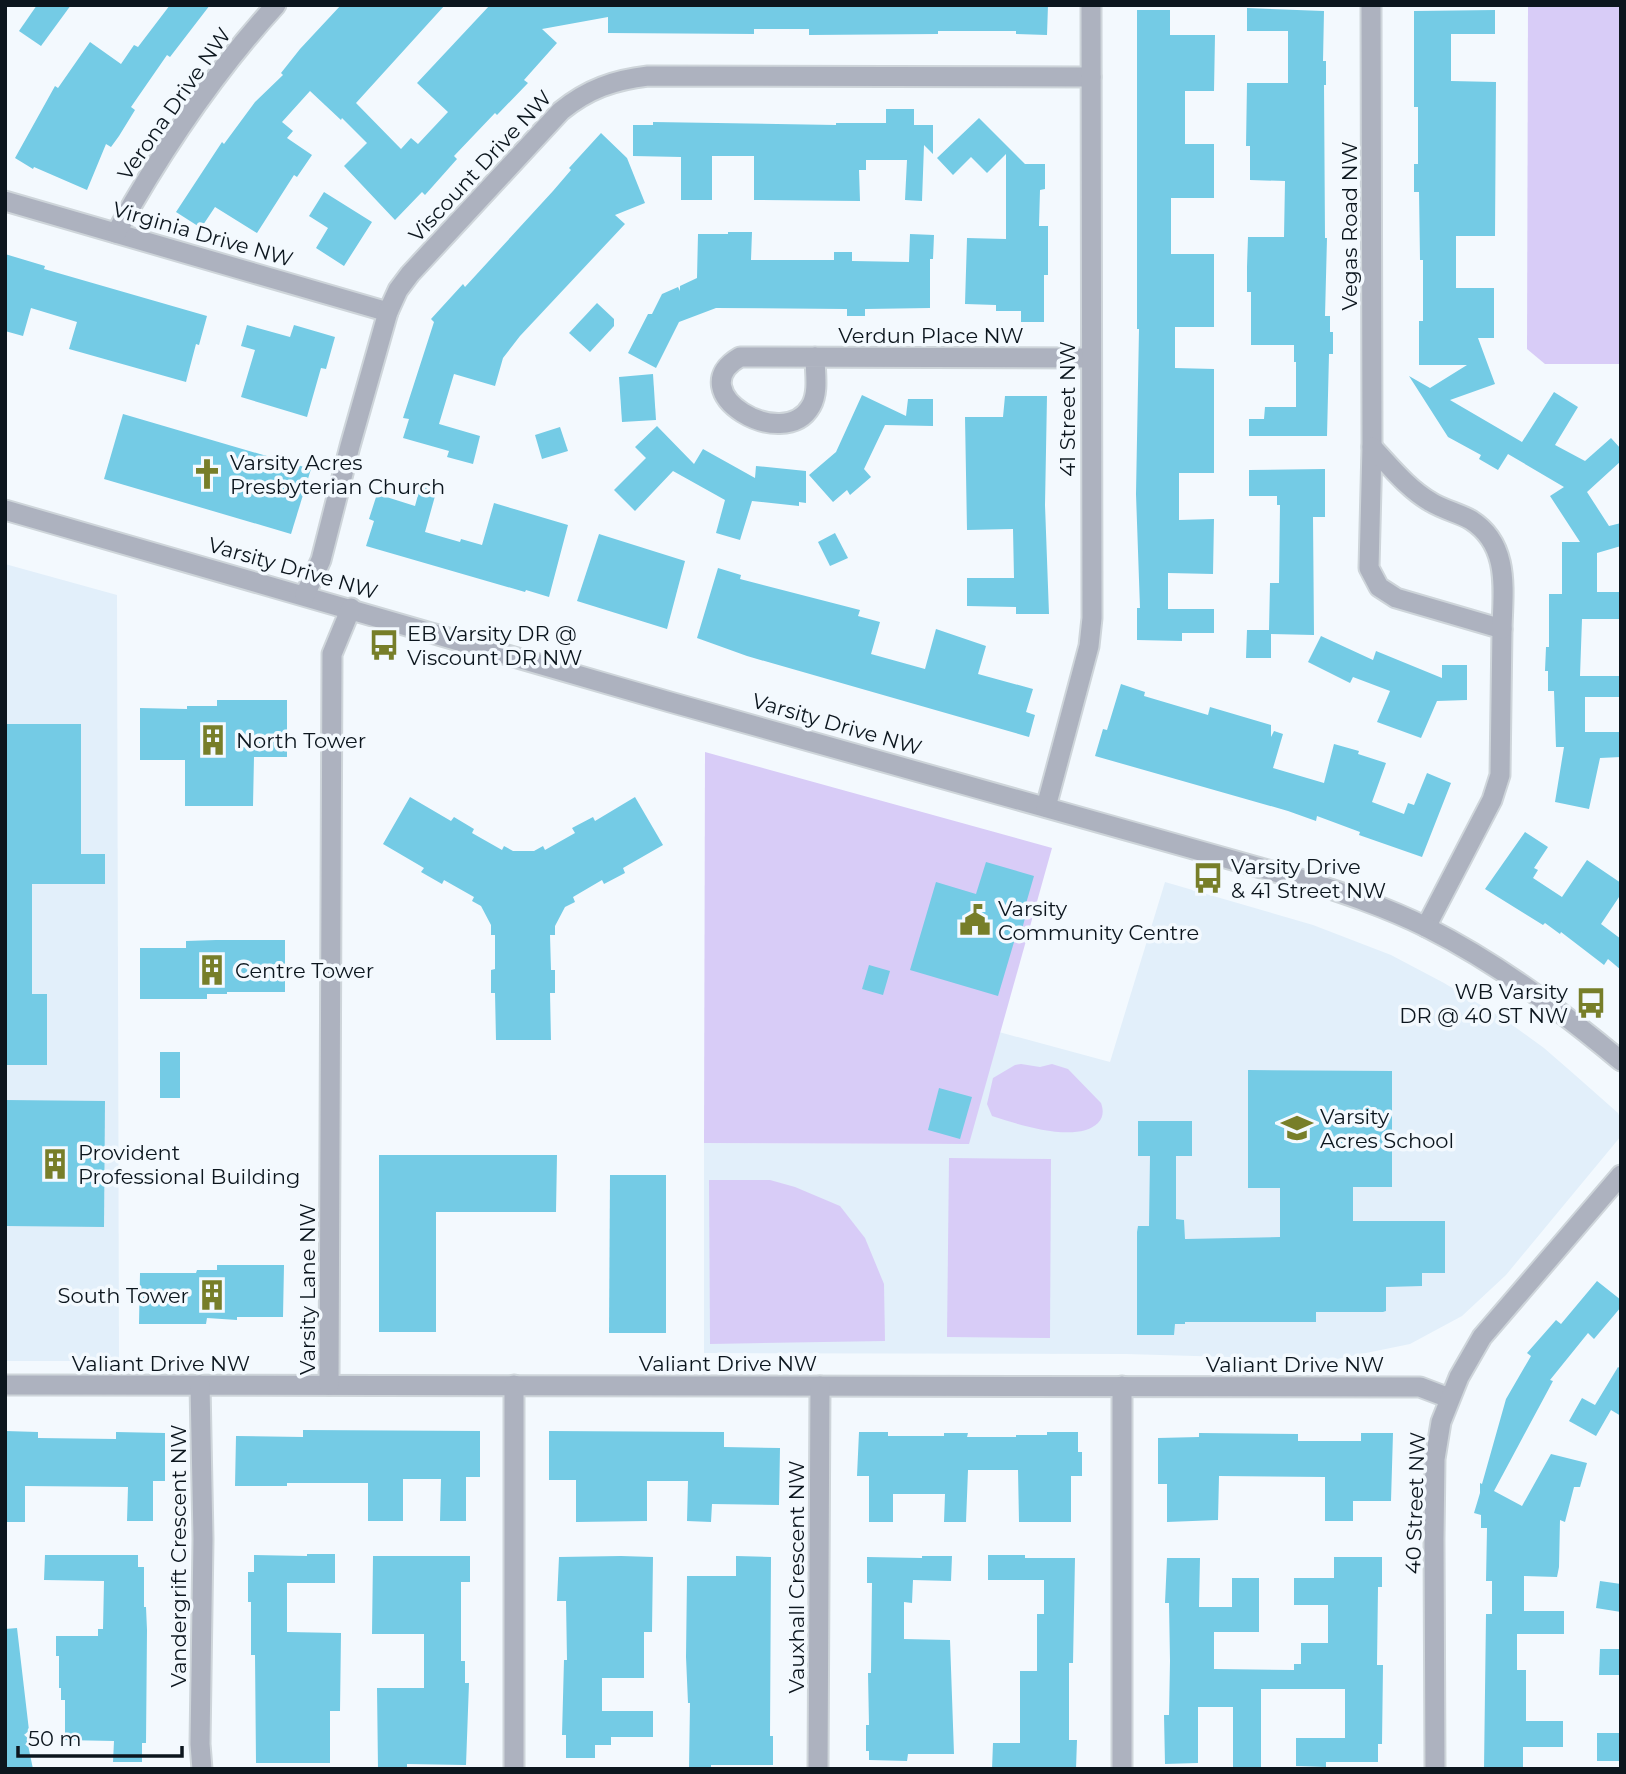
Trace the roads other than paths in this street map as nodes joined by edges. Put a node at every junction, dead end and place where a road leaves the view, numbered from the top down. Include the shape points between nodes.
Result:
1 (276, 5) edge
2 (1091, 5) edge
3 (1371, 5) edge
4 (1091, 77) junction
5 (5, 201) edge
6 (116, 233) junction
7 (388, 312) junction
8 (815, 357) junction
9 (1090, 358) junction
10 (1372, 447) junction
11 (5, 510) edge
12 (305, 595) junction
13 (351, 608) junction
14 (1502, 629) junction
15 (1046, 807) junction
16 (1426, 927) junction
17 (1621, 1061) edge
18 (1621, 1175) edge
19 (5, 1385) edge
20 (200, 1385) junction
21 (330, 1385) junction
22 (513, 1385) junction
23 (820, 1386) junction
24 (1122, 1386) junction
25 (1449, 1398) junction
26 (202, 1769) edge
27 (514, 1769) edge
28 (818, 1769) edge
29 (1122, 1769) edge
30 (1435, 1769) edge

1 - 6 street, Verona Drive NW via 171,140
2 - 4 street, 41 Street NW
3 - 10 street, Vegas Road NW
4 - 7 street, Viscount Drive NW via 648,76 608,83 561,111 410,274
4 - 9 street, 41 Street NW
5 - 6 street, Virginia Drive NW
6 - 7 street, Virginia Drive NW
7 - 12 street, Viscount Drive NW via 321,560
8 - 8 street, Verdun Place NW via 814,399 796,420 760,420 725,397 722,378 740,356
8 - 9 street, Verdun Place NW
9 - 15 street, 41 Street NW via 1089,646
10 - 14 street via 1430,502 1471,520 1495,544 1503,570
10 - 14 street, Vegas Road NW via 1368,559 1379,587 1396,598
11 - 12 street, Varsity Drive NW
12 - 13 street, Varsity Drive NW
13 - 15 street, Varsity Drive NW
13 - 21 street, Varsity Lane NW via 332,654
14 - 16 street via 1500,775 1492,800
15 - 16 street, Varsity Drive NW via 1300,879
16 - 17 street, Varsity Drive NW via 1517,980
18 - 25 street, 40 Street NW via 1482,1338
19 - 20 street, Valiant Drive NW
20 - 21 street, Valiant Drive NW
20 - 26 street, Vandergrift Crescent NW
21 - 22 street, Valiant Drive NW
22 - 23 street, Valiant Drive NW
22 - 27 street
23 - 24 street, Valiant Drive NW
23 - 28 street, Vauxhall Crescent NW
24 - 25 street, Valiant Drive NW via 1420,1387
24 - 29 street
25 - 30 street, 40 Street NW via 1436,1459

